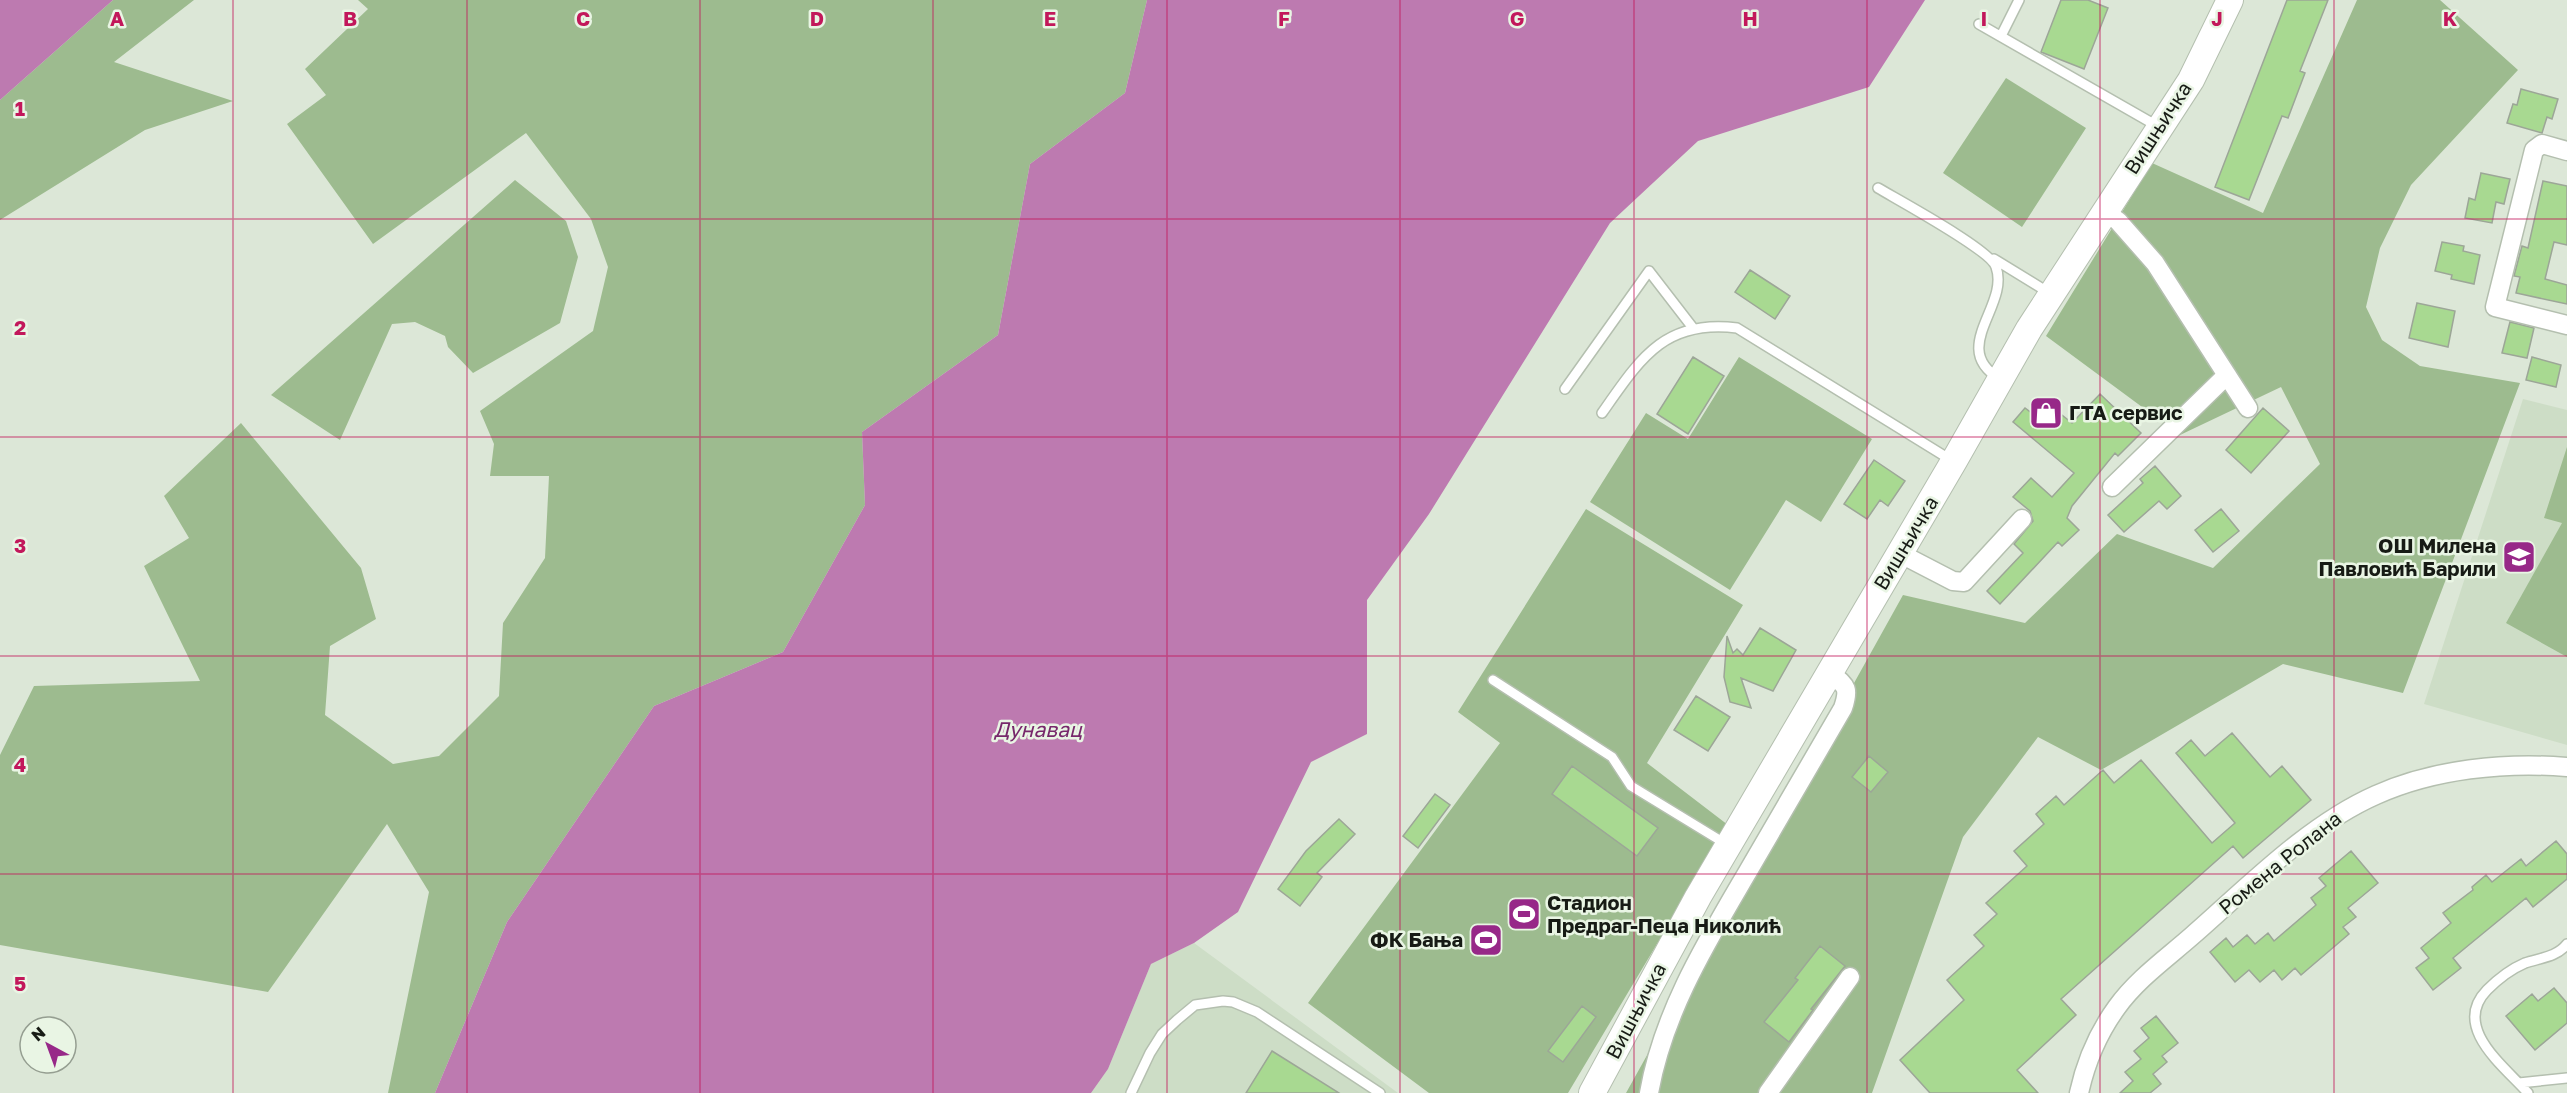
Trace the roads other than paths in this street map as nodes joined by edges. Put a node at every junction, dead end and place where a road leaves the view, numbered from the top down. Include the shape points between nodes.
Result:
1 (2019, 0) edge
2 (2230, 0) edge
3 (1979, 24) dead end
4 (2001, 36) junction
5 (2159, 127) junction
6 (2567, 151) edge
7 (1878, 188) dead end
8 (2104, 211) junction
9 (1989, 256) junction
10 (2051, 294) junction
11 (2567, 325) edge
12 (1693, 328) junction
13 (2227, 375) junction
14 (2001, 380) junction
15 (1565, 388) dead end
16 (2248, 408) dead end
17 (1602, 413) dead end
18 (1954, 461) junction
19 (2112, 487) dead end
20 (2022, 519) dead end
21 (1899, 553) junction
22 (1830, 673) junction
23 (1493, 680) dead end
24 (2567, 767) edge
25 (1729, 846) junction
26 (2567, 944) edge
27 (1850, 978) dead end
28 (2567, 1078) edge
29 (2519, 1083) junction
30 (1131, 1093) edge
31 (1380, 1093) edge
32 (1592, 1093) edge
33 (1649, 1093) edge
34 (1768, 1093) edge
35 (2079, 1093) edge
36 (2528, 1093) edge

1 - 4 lane
2 - 5 street, Вишњичка via 2201,63
3 - 4 lane
4 - 5 lane
5 - 8 street, Вишњичка
6 - 11 street via 2542,144 2534,150 2495,307
7 - 9 lane
8 - 10 street, Вишњичка
8 - 13 street via 2155,263
9 - 10 lane
9 - 14 lane via 1998,277 1978,350 1987,371
10 - 14 street, Вишњичка
12 - 15 lane via 1649,271
12 - 17 lane via 1650,350
12 - 18 lane via 1737,328
13 - 16 street
13 - 19 street
14 - 18 street, Вишњичка
18 - 21 street, Вишњичка
20 - 21 street via 1964,582 1953,582
21 - 22 street, Вишњичка
22 - 25 street, Вишњичка
22 - 33 street via 1848,692 1843,708 1713,931 1664,1033
23 - 25 lane via 1612,757 1630,786
24 - 35 street, Ромена Ролана via 2505,765 2436,776 2375,795 2340,814 2246,888 2130,991 2097,1040
25 - 32 street, Вишњичка
26 - 29 lane via 2559,952 2514,968 2481,996 2477,1006 2474,1023 2482,1043
27 - 34 street
28 - 29 lane
29 - 36 lane
30 - 31 lane via 1162,1034 1195,1005 1223,1002 1257,1012

